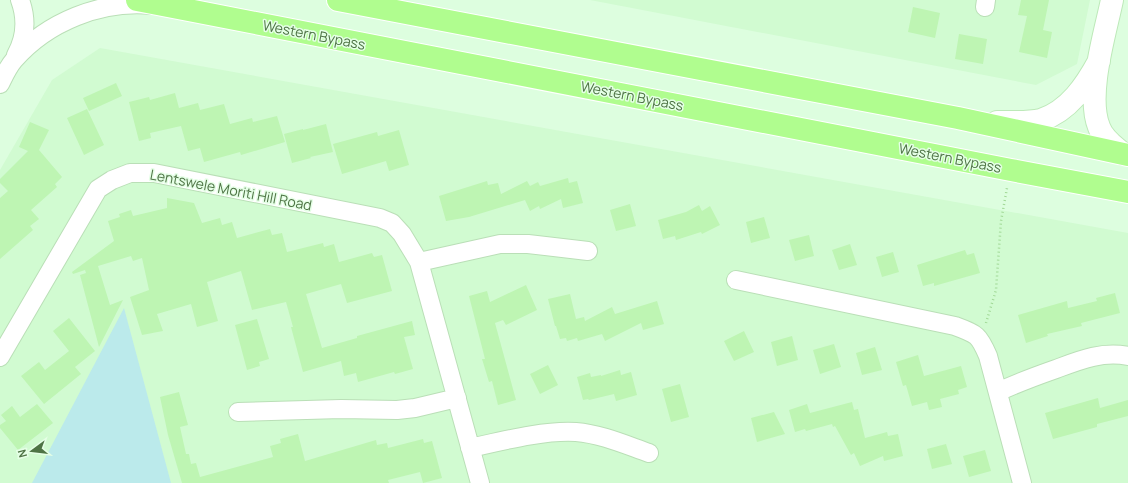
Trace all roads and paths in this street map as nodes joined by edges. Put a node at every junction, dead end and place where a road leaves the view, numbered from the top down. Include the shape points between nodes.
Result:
1 (20, 0) edge
2 (137, 0) edge
3 (338, 0) edge
4 (1112, 0) edge
5 (168, 6) junction
6 (13, 61) junction
7 (1099, 61) junction
8 (0, 84) edge
9 (958, 118) junction
10 (1126, 155) edge
11 (1128, 192) edge
12 (1004, 201) dead end
13 (588, 251) dead end
14 (419, 262) junction
15 (736, 280) dead end
16 (981, 341) junction
17 (1128, 356) edge
18 (0, 357) edge
19 (998, 392) junction
20 (457, 398) junction
21 (238, 412) dead end
22 (470, 448) junction
23 (649, 453) dead end
24 (480, 483) edge
25 (1022, 483) edge

1 - 6 street via 24,11 25,29 21,46
2 - 5 highway, Western Bypass
3 - 9 highway
4 - 7 street
5 - 6 street via 119,5 72,18 31,44
5 - 11 highway, Western Bypass
6 - 8 street
7 - 9 street via 1078,96 1041,120 997,122
7 - 10 street via 1095,106 1099,128 1107,141
9 - 10 highway
12 - 16 path via 996,290
13 - 14 street via 528,244 500,244
14 - 18 street, Lentswele Moriti Hill Road via 402,234 392,223 380,218 154,173 130,173 98,189
14 - 20 street, Lentswele Moriti Hill Road
15 - 16 street via 955,326 973,333
16 - 19 street
17 - 19 street via 1103,355 1086,358
19 - 25 street
20 - 21 street via 397,410
20 - 22 street, Lentswele Moriti Hill Road
22 - 23 street via 514,439 576,432 598,436
22 - 24 street, Lentswele Moriti Hill Road

